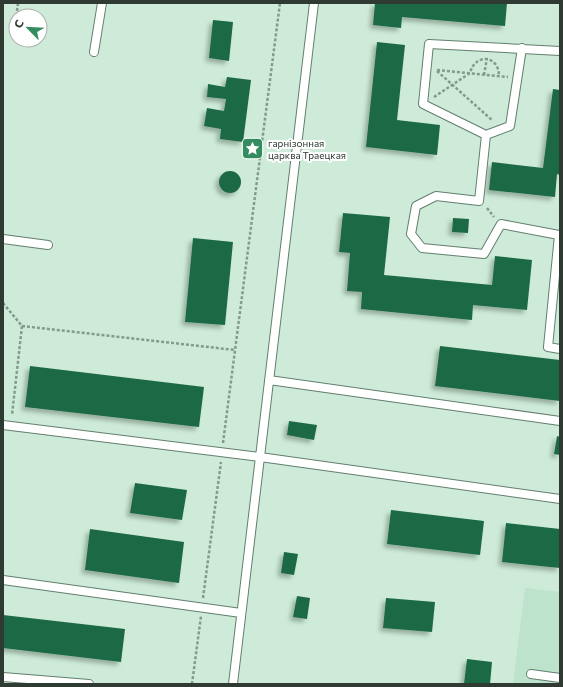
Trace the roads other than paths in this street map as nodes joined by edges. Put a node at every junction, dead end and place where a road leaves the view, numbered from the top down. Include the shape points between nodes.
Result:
1 (102, 3) edge
2 (314, 3) edge
3 (522, 48) junction
4 (560, 51) edge
5 (94, 52) dead end
6 (486, 135) junction
7 (3, 239) edge
8 (48, 245) dead end
9 (560, 349) edge
10 (269, 380) junction
11 (560, 421) edge
12 (7, 425) edge
13 (260, 457) junction
14 (560, 499) edge
15 (3, 580) edge
16 (241, 613) junction
17 (531, 674) dead end
18 (3, 677) edge
19 (560, 678) edge
20 (89, 684) edge
21 (233, 684) edge

1 - 5 lane
2 - 10 lane
3 - 4 lane
3 - 6 lane via 510,126
3 - 6 lane via 429,44 423,104
6 - 9 lane via 480,200 436,196 416,206 411,234 422,248 484,254 501,224 559,235 548,347
7 - 8 lane
10 - 11 lane
10 - 13 lane
12 - 13 lane
13 - 14 lane
13 - 16 lane
15 - 16 lane
16 - 21 lane
17 - 19 lane
18 - 20 lane

